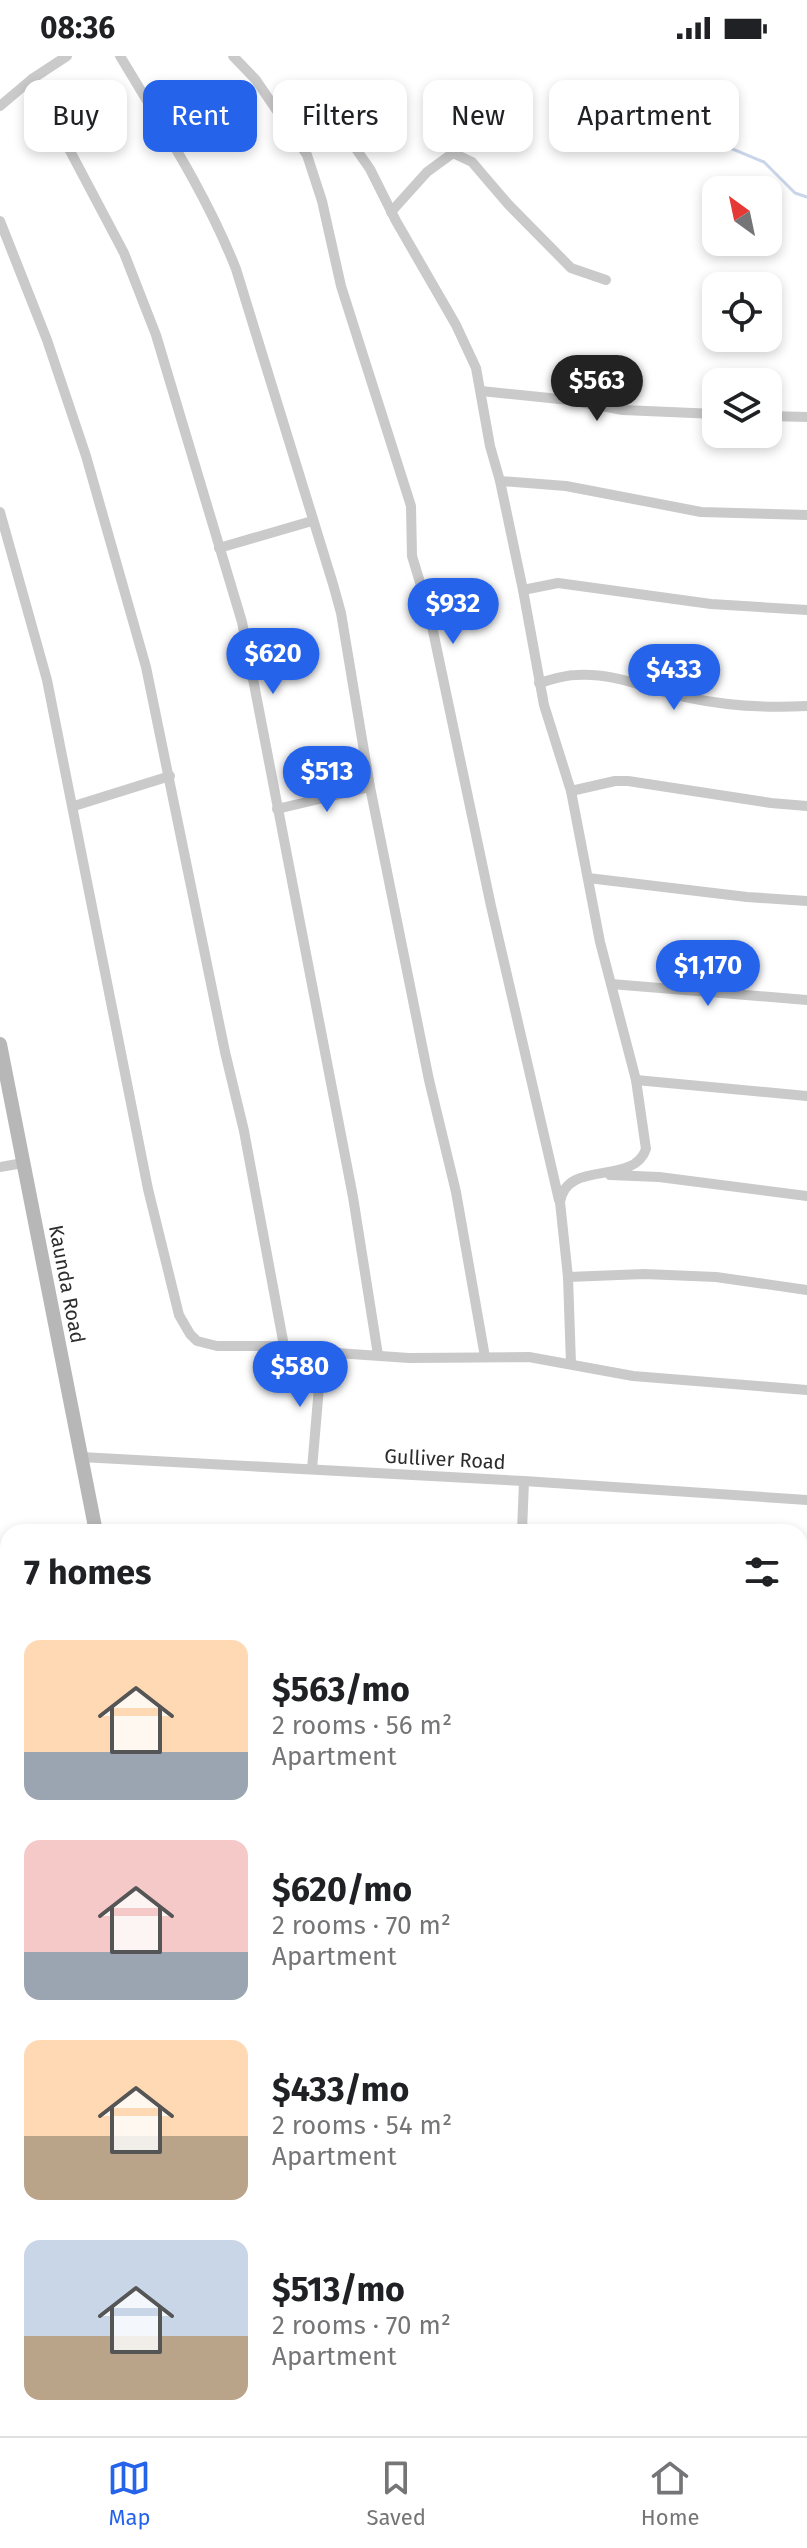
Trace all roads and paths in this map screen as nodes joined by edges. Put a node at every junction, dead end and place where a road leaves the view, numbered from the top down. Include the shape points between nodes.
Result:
1 (67, 56) edge
2 (120, 56) edge
3 (233, 56) edge
4 (32, 79) junction
5 (273, 104) edge
6 (0, 106) edge
7 (304, 152) edge
8 (358, 152) edge
9 (391, 212) junction
10 (0, 221) edge
11 (606, 280) dead end
12 (481, 391) junction
13 (702, 413) edge
14 (782, 416) edge
15 (807, 417) edge
16 (500, 481) junction
17 (0, 512) edge
18 (807, 515) edge
19 (312, 521) junction
20 (219, 548) junction
21 (523, 590) junction
22 (807, 610) edge
23 (539, 683) junction
24 (807, 706) edge
25 (170, 776) junction
26 (370, 787) junction
27 (571, 791) junction
28 (74, 806) junction
29 (807, 806) edge
30 (277, 809) junction
31 (588, 878) junction
32 (807, 901) edge
33 (611, 984) junction
34 (807, 1000) edge
35 (0, 1044) edge
36 (636, 1080) junction
37 (807, 1096) edge
38 (23, 1163) junction
39 (0, 1167) edge
40 (591, 1175) junction
41 (807, 1196) edge
42 (560, 1202) junction
43 (568, 1277) junction
44 (807, 1290) edge
45 (284, 1346) junction
46 (322, 1352) junction
47 (378, 1355) junction
48 (485, 1357) junction
49 (571, 1364) junction
50 (807, 1390) edge
51 (81, 1457) junction
52 (312, 1469) junction
53 (524, 1481) junction
54 (807, 1500) edge
55 (94, 1524) edge
56 (522, 1524) edge

1 - 4 street
2 - 19 street via 219,226
3 - 5 street
4 - 6 street
4 - 20 street via 124,253 156,335
7 - 42 street via 316,177 341,286 411,506 412,556 429,612
8 - 9 street
9 - 11 street via 427,172 453,153 472,162 571,268
9 - 12 street via 469,352
10 - 25 street via 86,456 146,667
12 - 13 street via 623,410
12 - 16 street
14 - 15 street
16 - 18 street via 566,486 701,512
16 - 21 street
17 - 28 street via 47,680
19 - 20 street
19 - 26 street via 341,613
20 - 30 street via 242,622
21 - 22 street via 558,583 711,604
21 - 23 street
23 - 24 street via 598,676 690,698
23 - 27 street
25 - 28 street
25 - 45 street
26 - 30 street
26 - 48 street via 456,1192
27 - 29 street via 628,781
27 - 31 street
28 - 45 street via 148,1189 179,1315 190,1334 207,1345
30 - 47 street via 353,1197
31 - 32 street
31 - 33 street
33 - 34 street
33 - 36 street
35 - 38 main road, Kaunda Road
36 - 37 street
36 - 40 street via 644,1156 630,1166
38 - 39 street
38 - 51 main road, Kaunda Road
40 - 41 street via 659,1177
40 - 42 street via 569,1182
42 - 43 street
43 - 44 street via 716,1277
43 - 49 street
45 - 46 street
46 - 47 street
46 - 52 street
47 - 48 street
48 - 49 street
49 - 50 street via 633,1376
51 - 52 street, Gulliver Road
51 - 55 main road, Kaunda Road
52 - 53 street, Gulliver Road
53 - 54 street, Gulliver Road
53 - 56 street

